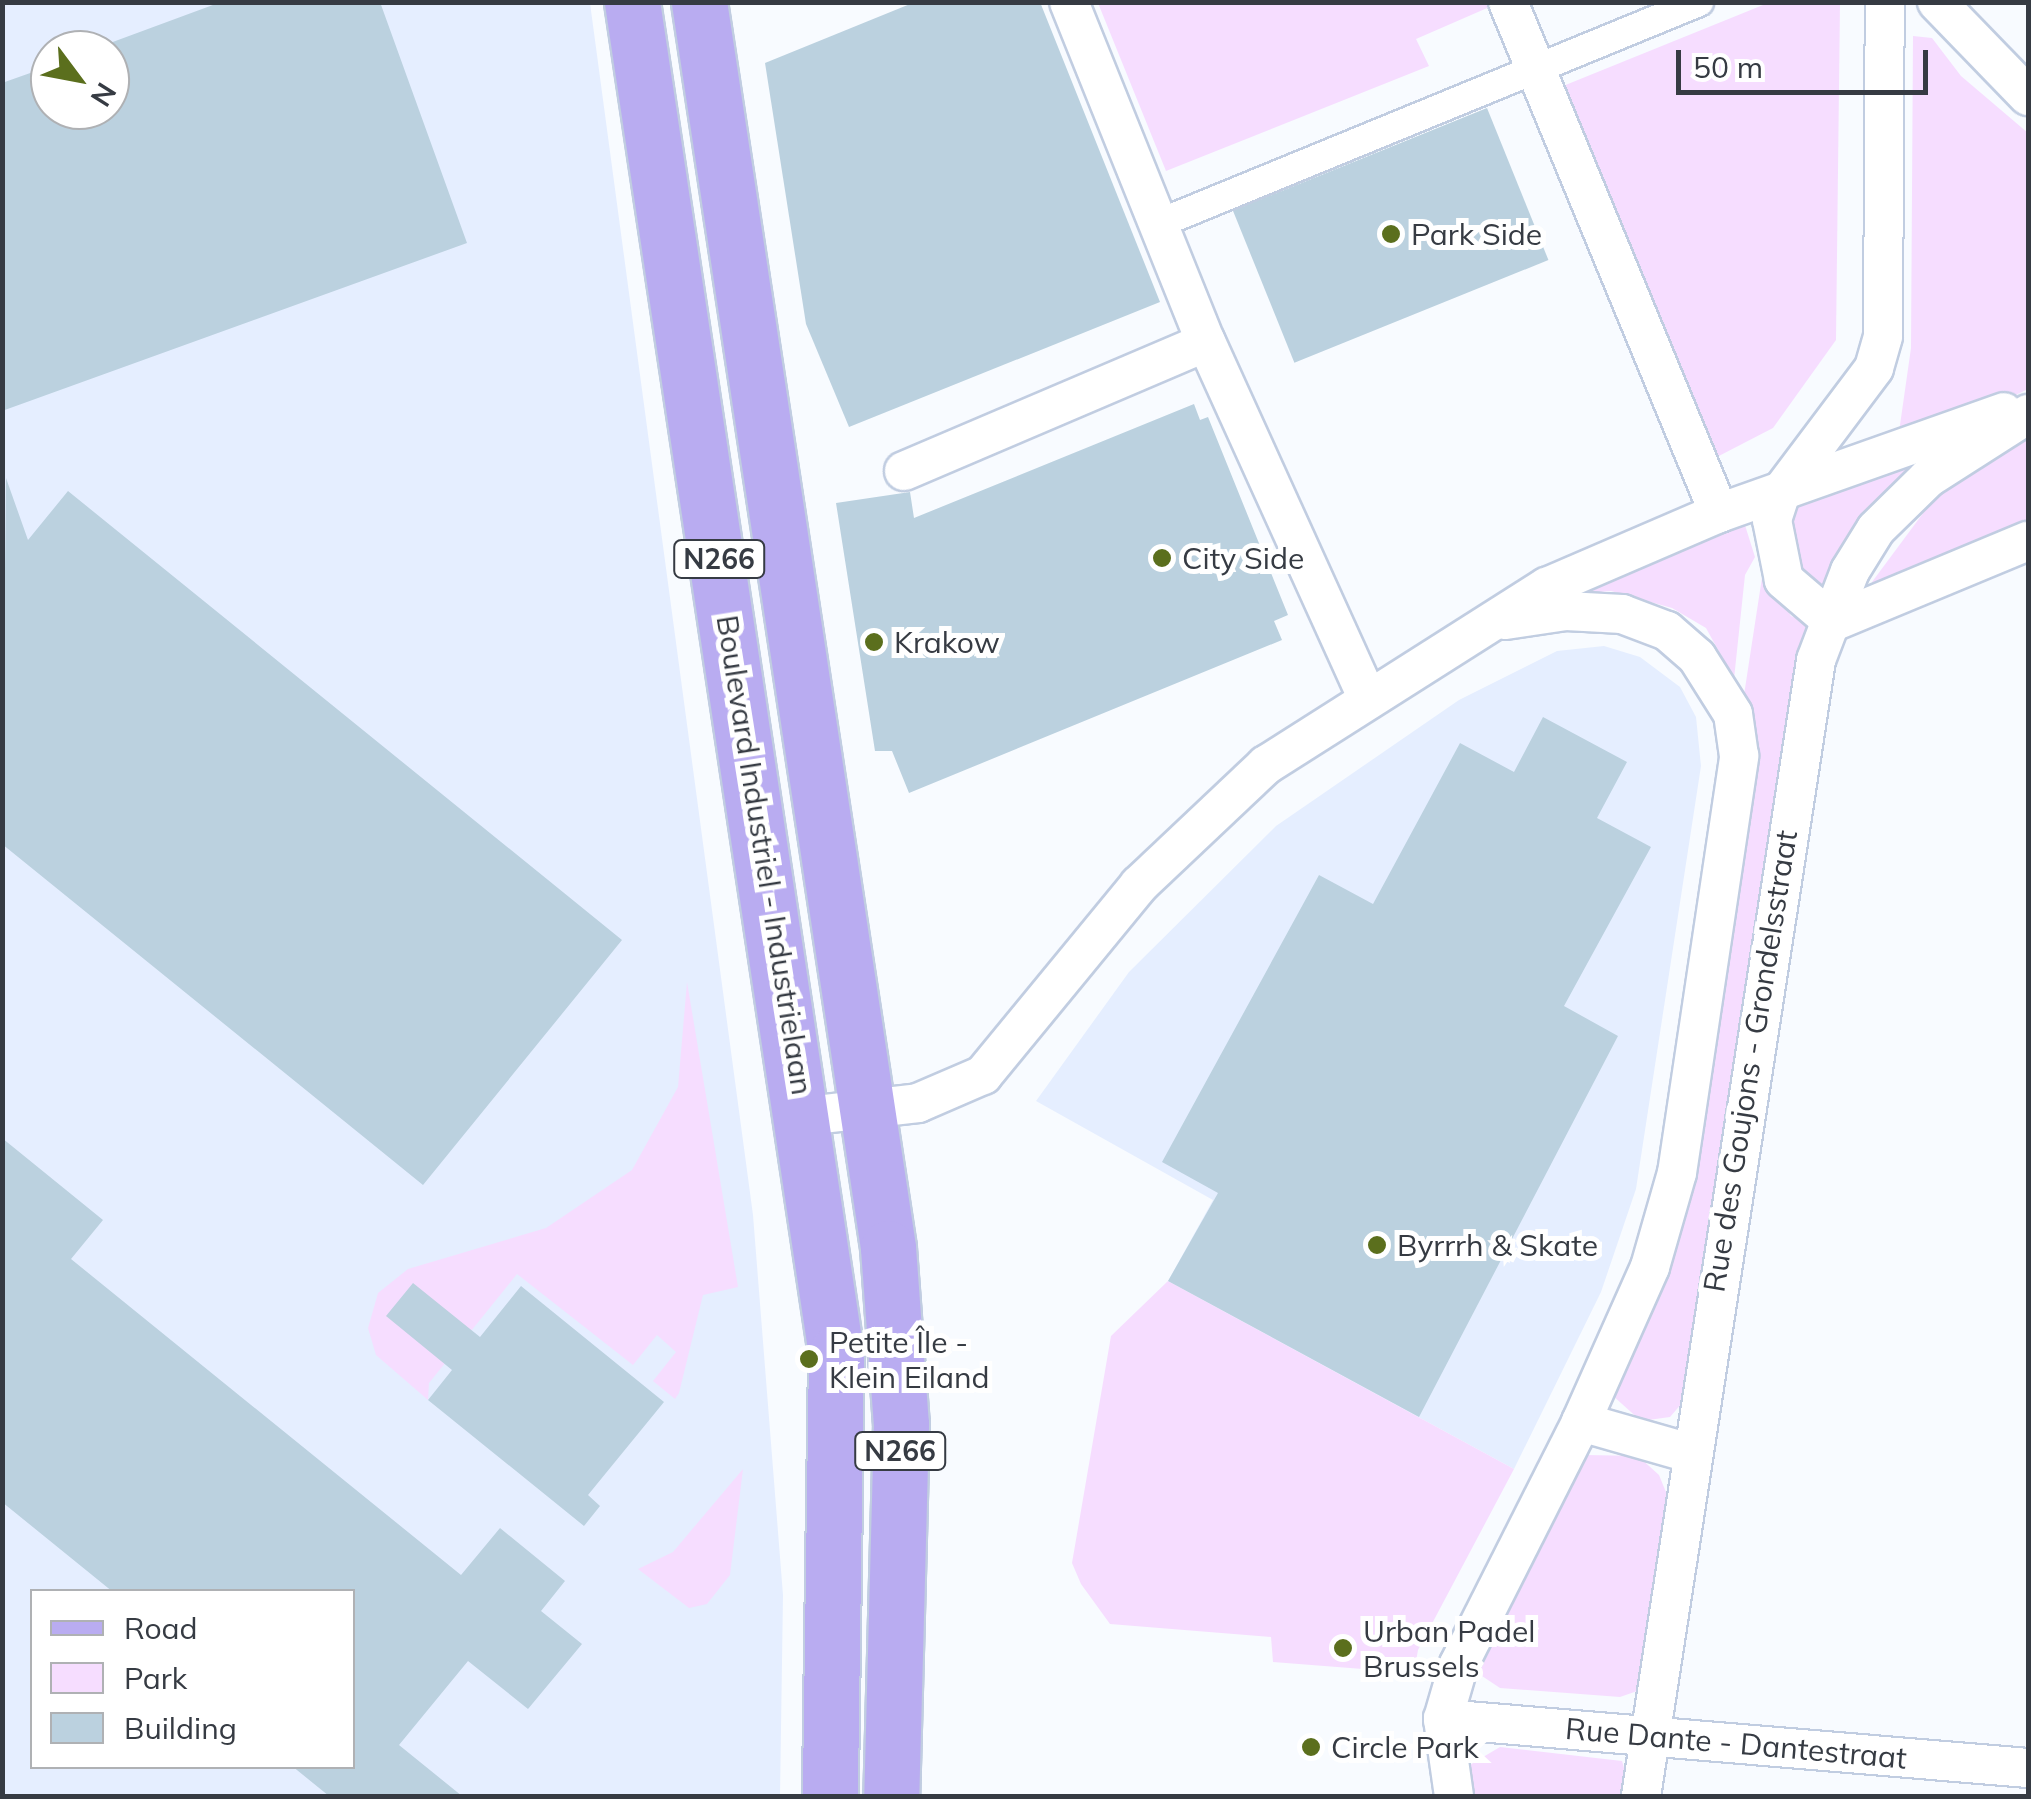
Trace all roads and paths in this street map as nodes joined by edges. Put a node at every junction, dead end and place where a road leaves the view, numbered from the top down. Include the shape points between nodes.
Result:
1 (632, 2) edge
2 (699, 2) edge
3 (1069, 2) edge
4 (1508, 2) edge
5 (1698, 2) edge
6 (1885, 2) edge
7 (1937, 2) edge
8 (1535, 72) junction
9 (2028, 96) edge
10 (1158, 224) junction
11 (1206, 342) junction
12 (2028, 404) edge
13 (2028, 414) edge
14 (904, 471) dead end
15 (1781, 492) junction
16 (1720, 513) junction
17 (2028, 541) edge
18 (1494, 622) junction
19 (1833, 622) junction
20 (1366, 695) junction
21 (868, 1108) junction
22 (806, 1116) junction
23 (1581, 1422) junction
24 (1690, 1453) junction
25 (832, 1672) junction
26 (894, 1673) junction
27 (1444, 1720) junction
28 (1652, 1736) junction
29 (2028, 1768) edge
30 (830, 1796) edge
31 (891, 1796) edge
32 (1454, 1796) edge
33 (1642, 1796) edge

1 - 22 main road, Boulevard Industriel - Industrielaan / N266
2 - 21 main road, Boulevard Industriel - Industrielaan / N266
3 - 10 street
4 - 8 street
5 - 8 street
6 - 15 street via 1883,336 1848,409
7 - 9 street
8 - 10 street
8 - 16 street
10 - 11 street
11 - 14 street
11 - 20 street
12 - 15 street
13 - 19 street, Rue des Goujons - Grondelsstraat via 1928,478 1876,529 1850,571
15 - 16 street
15 - 19 street via 1772,546 1784,580
16 - 18 street via 1547,587
17 - 19 street
18 - 20 street
18 - 23 street, Rue des Goujons - Grondelsstraat via 1566,610 1622,614 1666,631 1697,658 1734,714 1739,756 1677,1173 1650,1268
19 - 24 street, Rue des Goujons - Grondelsstraat via 1804,706
20 - 21 street via 1266,765 1138,886 983,1076 952,1094
21 - 22 street
21 - 26 main road, N266 via 901,1424
22 - 25 main road, N266 via 836,1354
23 - 24 street
23 - 27 street, Rue des Goujons - Grondelsstraat via 1459,1664
24 - 28 street, Rue des Goujons - Grondelsstraat
25 - 26 street
25 - 30 main road, N266
26 - 31 main road, N266
27 - 28 street, Rue Dante - Dantestraat
27 - 32 street, Rue des Goujons - Grondelsstraat
28 - 29 street, Rue Dante - Dantestraat
28 - 33 street, Rue des Goujons - Grondelsstraat

